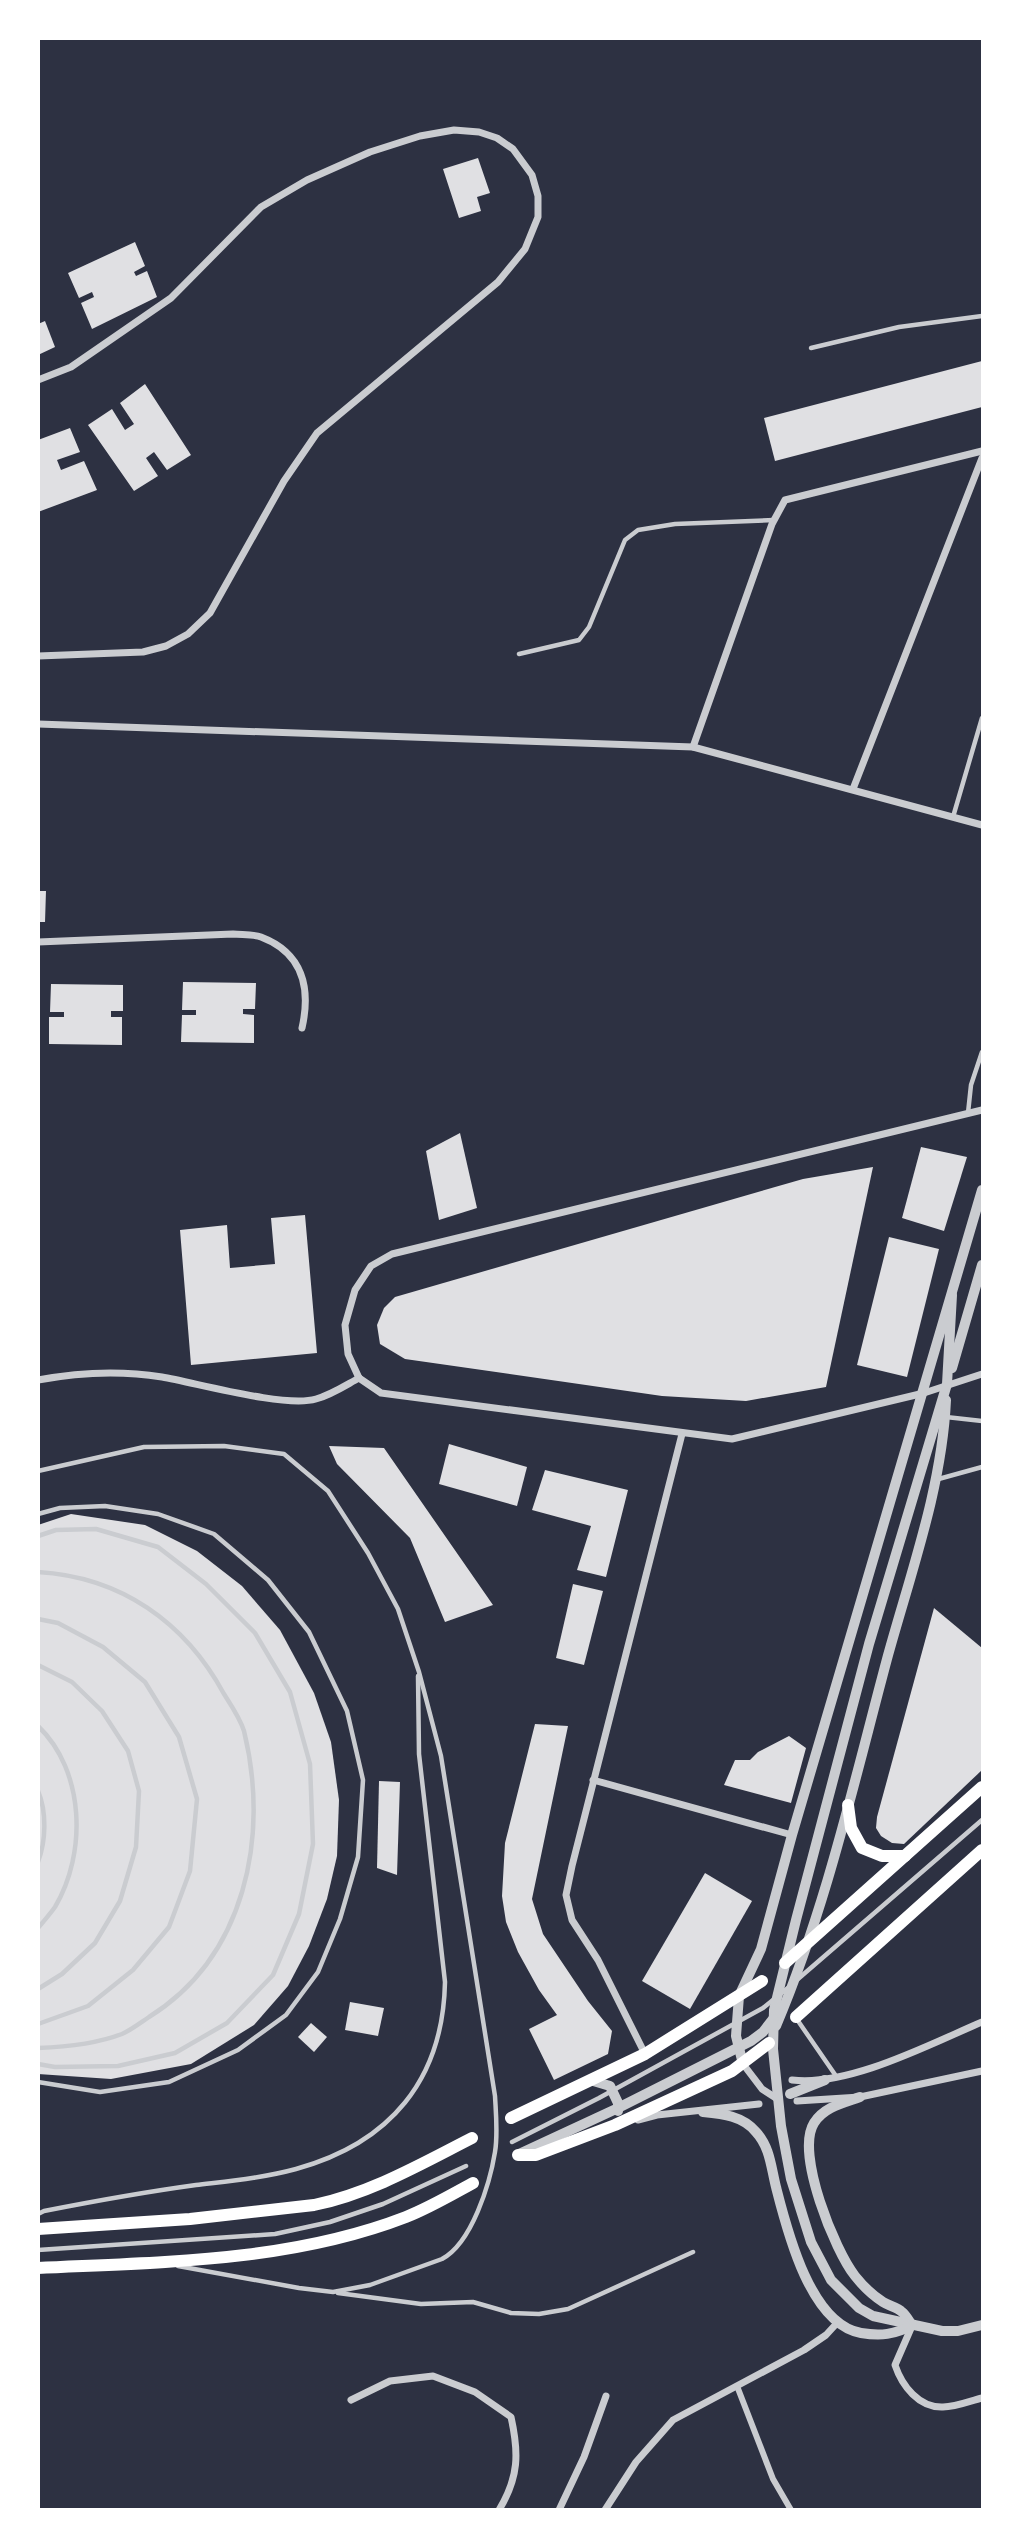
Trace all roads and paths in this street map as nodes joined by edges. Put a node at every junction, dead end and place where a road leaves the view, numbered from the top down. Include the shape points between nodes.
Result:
1 (982, 316) edge
2 (811, 348) dead end
3 (38, 380) edge
4 (982, 451) edge
5 (982, 458) edge
6 (774, 520) junction
7 (519, 654) dead end
8 (38, 656) edge
9 (982, 718) edge
10 (38, 724) edge
11 (693, 747) junction
12 (853, 789) junction
13 (953, 817) junction
14 (982, 825) edge
15 (38, 942) edge
16 (302, 1028) dead end
17 (982, 1052) edge
18 (982, 1110) edge
19 (968, 1113) junction
20 (982, 1190) edge
21 (982, 1265) edge
22 (952, 1295) junction
23 (982, 1374) edge
24 (359, 1378) junction
25 (38, 1380) edge
26 (947, 1384) junction
27 (924, 1392) junction
28 (946, 1417) junction
29 (982, 1422) edge
30 (682, 1434) junction
31 (982, 1467) edge
32 (38, 1471) edge
33 (934, 1480) junction
34 (38, 1514) edge
35 (38, 1536) edge
36 (38, 1572) edge
37 (38, 1619) edge
38 (38, 1665) edge
39 (418, 1668) junction
40 (38, 1726) edge
41 (593, 1780) junction
42 (982, 1787) edge
43 (38, 1791) edge
44 (848, 1805) junction
45 (982, 1820) edge
46 (792, 1835) junction
47 (982, 1850) edge
48 (905, 1856) junction
49 (38, 1862) edge
50 (38, 1928) edge
51 (807, 1945) junction
52 (785, 1963) dead end
53 (762, 1981) dead end
54 (795, 1982) junction
55 (38, 1989) edge
56 (738, 1996) junction
57 (796, 2017) joint
58 (773, 2019) junction
59 (982, 2022) edge
60 (38, 2024) edge
61 (736, 2024) junction
62 (769, 2043) joint
63 (38, 2048) edge
64 (645, 2054) junction
65 (38, 2064) edge
66 (743, 2064) junction
67 (982, 2071) edge
68 (836, 2077) junction
69 (588, 2080) junction
70 (792, 2080) dead end
71 (825, 2080) junction
72 (38, 2082) edge
73 (613, 2090) junction
74 (794, 2097) joint
75 (860, 2097) junction
76 (781, 2102) dead end
77 (759, 2104) dead end
78 (703, 2112) junction
79 (511, 2118) dead end
80 (615, 2125) junction
81 (472, 2138) dead end
82 (512, 2142) dead end
83 (518, 2155) joint
84 (466, 2166) dead end
85 (473, 2183) dead end
86 (38, 2214) edge
87 (38, 2229) edge
88 (38, 2250) edge
89 (693, 2252) dead end
90 (160, 2262) junction
91 (38, 2268) edge
92 (327, 2291) junction
93 (837, 2323) junction
94 (912, 2325) junction
95 (982, 2325) edge
96 (737, 2386) junction
97 (606, 2396) dead end
98 (982, 2398) edge
99 (351, 2400) dead end
100 (499, 2510) edge
101 (559, 2510) edge
102 (605, 2510) edge
103 (791, 2510) edge

1 - 2 lane via 899,327
3 - 8 street via 71,367 171,298 261,208 307,180 370,152 421,136 454,130 479,132 513,149 532,175 538,217 525,249 498,282 317,433 284,481 210,613 188,634 143,652
4 - 6 street via 785,500
5 - 12 street
6 - 7 lane via 638,530 625,540 590,627 579,639
6 - 11 street
9 - 13 lane
10 - 11 street
11 - 12 street
12 - 13 street
13 - 14 street
15 - 16 street via 233,934 259,937 284,950 297,964 308,1004
17 - 19 lane
18 - 19 street
19 - 24 street via 392,1254 371,1266 355,1290 345,1325 348,1354
20 - 22 street
21 - 26 street
22 - 26 street
22 - 27 street
23 - 26 street
24 - 25 street via 315,1400 288,1401 115,1371
24 - 30 street via 381,1393
26 - 27 street
26 - 28 street
26 - 58 street via 869,1644
27 - 30 street via 732,1439
27 - 46 street
28 - 29 lane
28 - 33 street
30 - 41 street
31 - 33 lane
32 - 39 lane via 144,1447 224,1446 284,1454 328,1491 368,1553 398,1609
33 - 44 street
34 - 72 lane via 105,1506 158,1514 214,1534 268,1580 309,1632 347,1712 363,1780 358,1857 340,1919 318,1972 286,2015 238,2050 169,2082 100,2092
35 - 65 lane via 55,1530 96,1529 158,1547 206,1584 255,1633 290,1692 310,1764 313,1844 299,1913 273,1975 227,2023 175,2053 118,2066
36 - 63 lane via 88,1579 137,1600 182,1634 213,1673 243,1729 253,1796 253,1850 238,1910 211,1962 171,2003 122,2034 68,2047
37 - 60 lane via 58,1623 103,1647 145,1682 180,1737 197,1799 190,1871 169,1927 133,1970 88,2006
38 - 55 lane via 72,1682 103,1711 128,1751 139,1791 136,1847 120,1901 95,1943
39 - 86 lane via 419,1754 445,1982 438,2040 414,2090 361,2142 295,2170 115,2197
39 - 92 lane via 441,1756 495,2096 495,2151 471,2226 450,2254 370,2285
40 - 50 lane via 70,1772 77,1819 72,1866 55,1906
41 - 46 street
41 - 64 street via 566,1895 572,1920 598,1960
42 - 48 main road
43 - 49 lane via 44,1804 43,1850
44 - 48 main road via 850,1828 862,1849 882,1856
44 - 51 street
45 - 54 lane
46 - 56 street via 761,1948
47 - 57 main road
48 - 51 main road
51 - 52 main road
51 - 54 street
53 - 56 main road
54 - 61 lane
54 - 62 street
56 - 61 street
56 - 64 main road
57 - 68 lane
58 - 83 street via 751,2041
58 - 94 street via 777,2096 791,2179 821,2263 859,2308
59 - 68 street via 881,2064
61 - 66 street
61 - 73 lane
62 - 66 main road
64 - 69 main road
66 - 76 street via 762,2089
66 - 80 main road
67 - 75 street
68 - 71 street
69 - 73 street via 601,2081
69 - 79 main road
70 - 71 street
71 - 74 street
73 - 80 street via 618,2102
73 - 82 lane
74 - 75 street
75 - 94 street via 835,2105 813,2124 810,2150 816,2189 834,2242 854,2276
77 - 78 street
78 - 80 street via 657,2115
78 - 93 street via 730,2115 749,2124 767,2147 796,2253 815,2294
80 - 83 main road via 536,2155
81 - 87 main road via 392,2179 314,2205
84 - 88 lane via 383,2204 275,2234
85 - 90 main road via 407,2217 341,2238 282,2250
89 - 92 lane via 568,2309 539,2315 473,2302 421,2304
90 - 91 main road
90 - 92 lane
93 - 94 street via 851,2331 884,2335
93 - 96 street via 804,2350
94 - 95 street via 958,2331
94 - 98 street via 895,2365 902,2384 924,2403 943,2407
96 - 102 street via 673,2420 636,2462
96 - 103 street via 773,2479
97 - 101 street
99 - 100 street via 390,2381 433,2376 475,2392 511,2417 518,2448 510,2492

